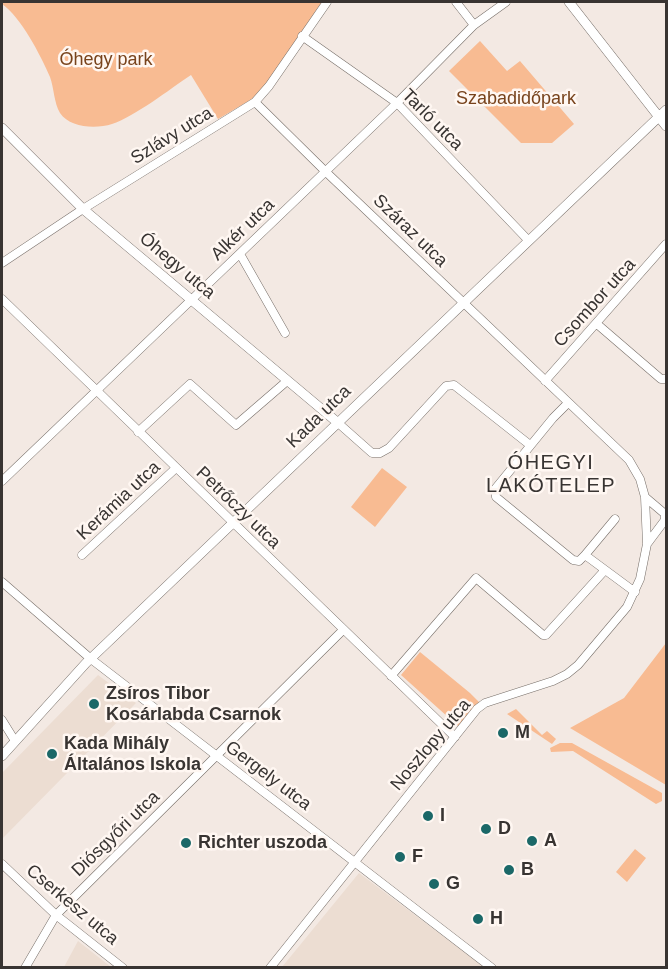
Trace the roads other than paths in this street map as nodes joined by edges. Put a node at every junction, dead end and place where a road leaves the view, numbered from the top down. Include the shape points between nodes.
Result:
1 (327, 2) edge
2 (456, 2) edge
3 (506, 2) edge
4 (569, 2) edge
5 (474, 25) junction
6 (302, 36) junction
7 (255, 102) junction
8 (397, 103) junction
9 (662, 113) edge
10 (666, 126) edge
11 (2, 128) edge
12 (326, 172) junction
13 (83, 209) junction
14 (528, 240) junction
15 (666, 244) edge
16 (240, 254) junction
17 (2, 263) edge
18 (2, 299) edge
19 (191, 300) junction
20 (463, 302) junction
21 (597, 324) junction
22 (285, 333) dead end
23 (666, 379) edge
24 (287, 381) junction
25 (545, 381) junction
26 (96, 391) junction
27 (568, 403) junction
28 (337, 422) junction
29 (138, 432) junction
30 (530, 445) junction
31 (176, 468) junction
32 (2, 481) edge
33 (645, 497) junction
34 (615, 519) dead end
35 (232, 523) junction
36 (646, 544) junction
37 (82, 555) dead end
38 (585, 555) junction
39 (605, 570) junction
40 (2, 582) edge
41 (635, 592) junction
42 (342, 630) junction
43 (91, 659) junction
44 (391, 676) junction
45 (2, 720) edge
46 (454, 737) junction
47 (15, 741) junction
48 (2, 756) edge
49 (217, 756) junction
50 (355, 862) junction
51 (2, 864) edge
52 (56, 915) junction
53 (25, 968) edge
54 (123, 968) edge
55 (270, 968) edge
56 (492, 968) edge

1 - 6 street, Szlávy utca
2 - 5 street
3 - 5 street, Alkér utca
4 - 9 street
5 - 8 street, Alkér utca
6 - 7 street, Szlávy utca
6 - 8 street, Tarló utca
7 - 12 street, Száraz utca
7 - 13 street, Szlávy utca
8 - 12 street, Alkér utca
8 - 14 street, Tarló utca
9 - 10 street
9 - 14 street, Kada utca
11 - 13 street, Óhegy utca
12 - 16 street, Alkér utca
12 - 20 street, Száraz utca
13 - 17 street, Szlávy utca
13 - 19 street, Óhegy utca
14 - 20 street, Kada utca
15 - 21 street, Csombor utca
16 - 19 street, Alkér utca
16 - 22 street
18 - 26 street, Petrőczy utca
19 - 24 street, Óhegy utca
19 - 26 street, Alkér utca
20 - 25 street, Száraz utca
20 - 28 street, Kada utca
21 - 23 street via 661,379
21 - 25 street, Csombor utca
24 - 28 street, Óhegy utca
24 - 29 street via 236,425 190,384
25 - 27 street, Noszlopy utca
26 - 29 street, Petrőczy utca
26 - 32 street, Alkér utca
27 - 30 street
27 - 33 street, Noszlopy utca via 629,460
28 - 30 street via 372,453 381,453 446,386 454,385
28 - 35 street, Kada utca
29 - 31 street, Petrőczy utca
30 - 38 street via 495,489 496,497 573,560 579,561
31 - 35 street, Petrőczy utca
31 - 37 street, Kerámia utca
33 - 36 street, Noszlopy utca
33 - 36 street, Noszlopy utca via 665,514 665,520
34 - 38 street
35 - 42 street, Petrőczy utca
35 - 43 street, Kada utca
36 - 41 street, Noszlopy utca
38 - 39 street
39 - 41 street
39 - 44 street via 546,635 477,578
40 - 43 street, Gergely utca
41 - 46 street, Noszlopy utca via 627,607 567,674 485,704
42 - 44 street, Petrőczy utca
42 - 49 street, Diósgyőri utca
43 - 47 street, Kada utca
43 - 49 street, Gergely utca
44 - 46 street, Petrőczy utca
45 - 47 street
46 - 50 street, Noszlopy utca
47 - 48 street, Kada utca
49 - 50 street, Gergely utca
49 - 52 street, Diósgyőri utca
50 - 55 street, Noszlopy utca
50 - 56 street, Gergely utca
51 - 52 street, Cserkesz utca
52 - 53 street, Diósgyőri utca
52 - 54 street, Cserkesz utca

